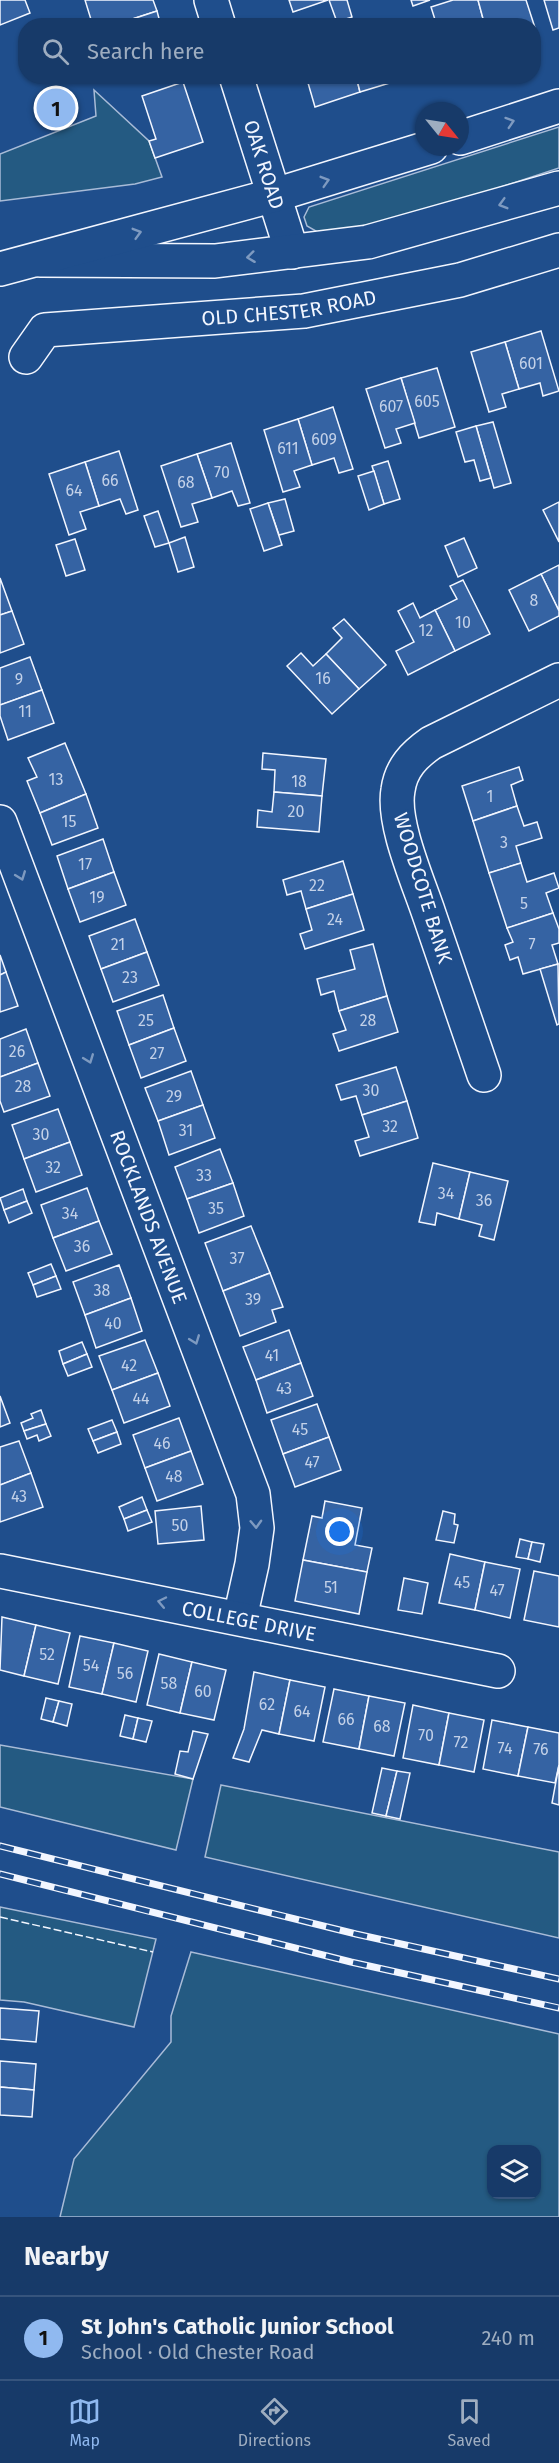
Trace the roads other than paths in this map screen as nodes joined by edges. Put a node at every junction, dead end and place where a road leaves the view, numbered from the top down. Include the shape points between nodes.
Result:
1 (211, 0) edge
2 (217, 18) edge
3 (239, 84) edge
4 (559, 106) edge
5 (469, 135) edge
6 (415, 152) edge
7 (559, 188) edge
8 (275, 195) junction
9 (559, 250) edge
10 (292, 252) junction
11 (40, 260) junction
12 (0, 269) edge
13 (26, 357) dead end
14 (559, 680) edge
15 (0, 822) edge
16 (484, 1075) dead end
17 (0, 1571) edge
18 (240, 1618) junction
19 (498, 1671) dead end

1 - 2 street
3 - 8 street, OAK ROAD
5 -> 4 street
8 -> 6 street
7 -> 10 street via 368,242
8 - 10 street, OAK ROAD
11 -> 8 street
9 - 13 street, OLD CHESTER ROAD via 460,280 304,311 45,330
10 -> 11 street via 215,261
11 - 12 street
14 - 16 street, WOODCOTE BANK via 414,754 403,771 398,790 397,810 409,856
15 -> 18 street, ROCKLANDS AVENUE via 253,1494 257,1528
18 -> 17 street, COLLEGE DRIVE
18 - 19 street, COLLEGE DRIVE

